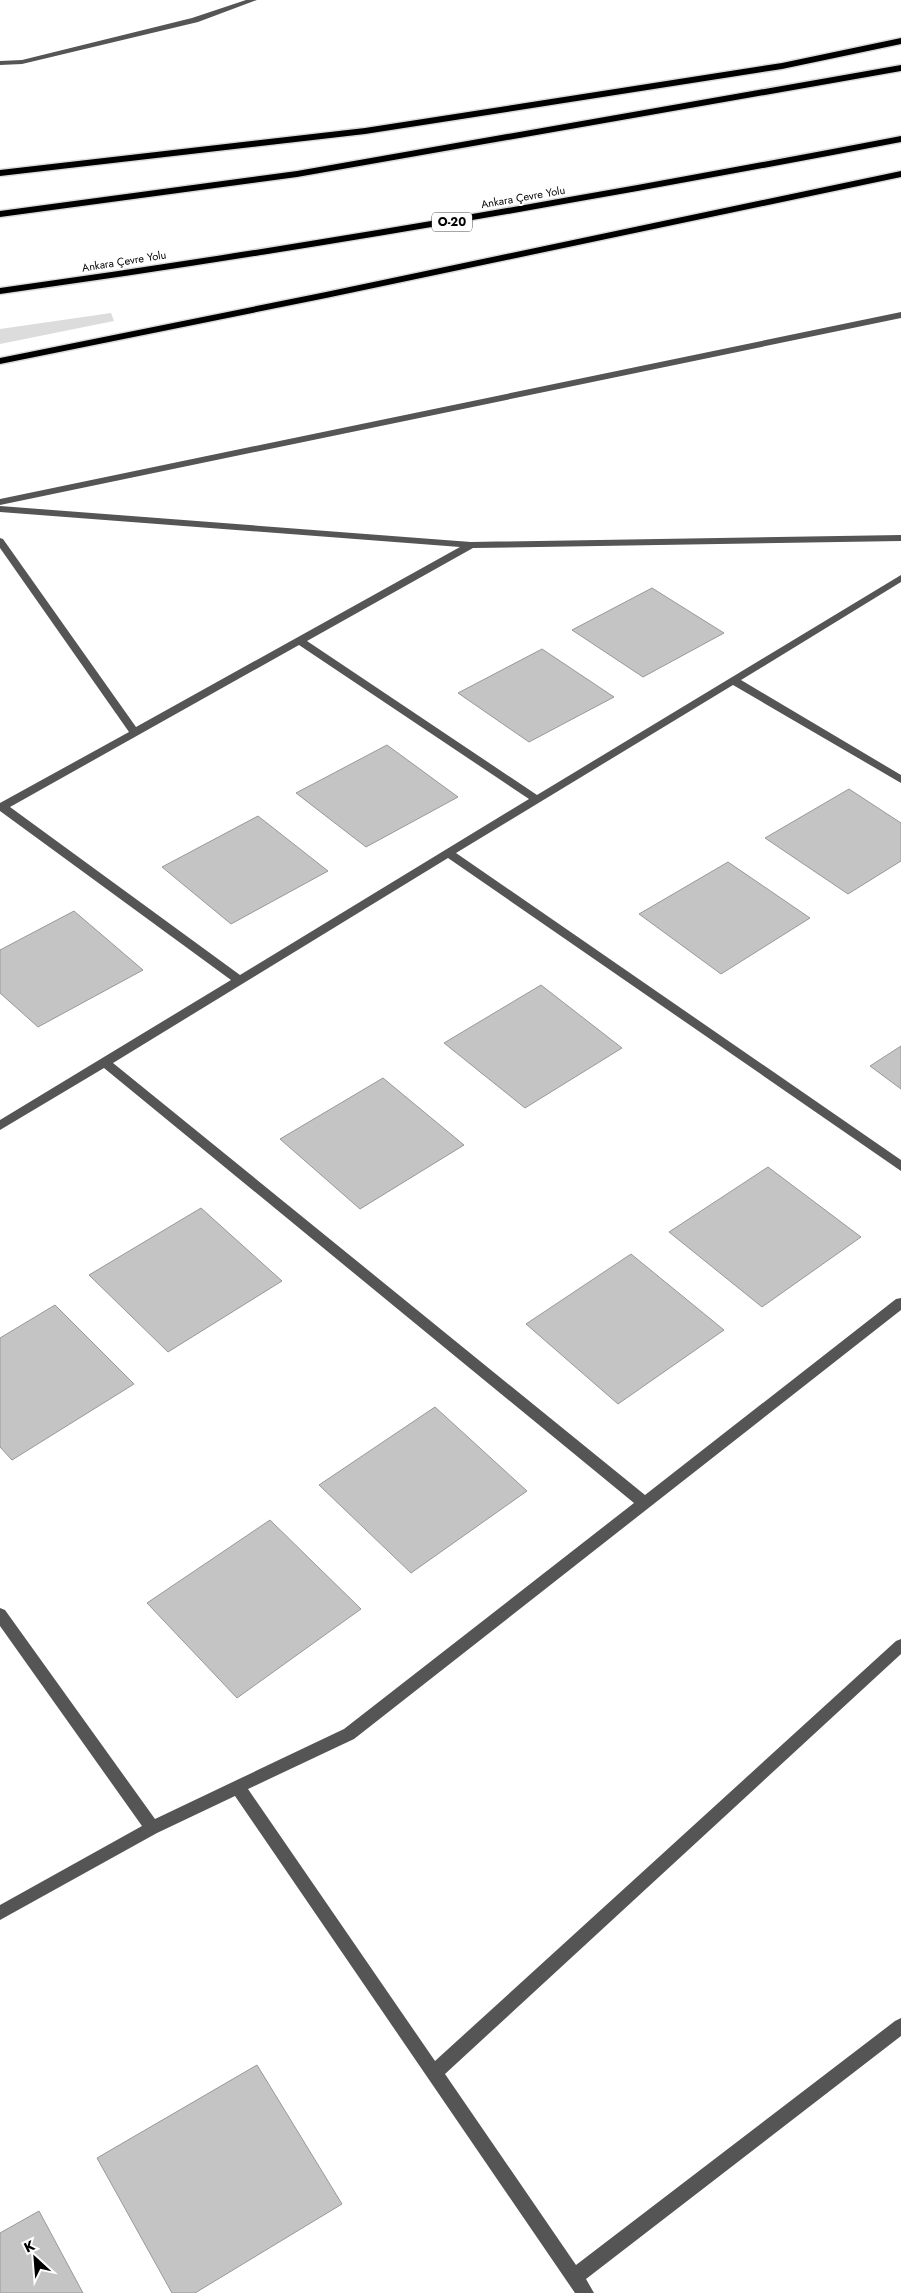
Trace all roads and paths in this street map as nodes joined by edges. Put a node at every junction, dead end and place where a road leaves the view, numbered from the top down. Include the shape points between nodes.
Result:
1 (252, 0) edge
2 (901, 41) edge
3 (0, 63) edge
4 (901, 68) edge
5 (901, 139) edge
6 (0, 173) edge
7 (901, 174) edge
8 (0, 214) edge
9 (0, 291) edge
10 (901, 315) edge
11 (0, 361) edge
12 (0, 502) edge
13 (0, 509) edge
14 (901, 538) edge
15 (0, 541) edge
16 (471, 545) junction
17 (901, 578) edge
18 (300, 641) junction
19 (733, 680) junction
20 (135, 733) junction
21 (901, 780) edge
22 (536, 799) junction
23 (1, 808) edge
24 (448, 853) junction
25 (239, 980) junction
26 (104, 1062) junction
27 (0, 1126) edge
28 (901, 1166) edge
29 (901, 1303) edge
30 (644, 1503) junction
31 (0, 1614) edge
32 (901, 1646) edge
33 (238, 1787) junction
34 (152, 1828) junction
35 (0, 1913) edge
36 (901, 2026) edge
37 (434, 2073) junction
38 (574, 2277) junction
39 (585, 2293) edge

1 - 3 street via 195,20 22,62
2 - 6 highway via 782,66 365,131
4 - 8 highway via 297,174
5 - 9 highway, Ankara Çevre Yolu / O-20 via 626,192 342,240
7 - 11 highway
10 - 12 street
13 - 16 street
14 - 16 street
15 - 20 street
16 - 18 street
17 - 19 street
18 - 20 street
18 - 22 street
19 - 21 street
19 - 22 street
20 - 23 street
22 - 24 street
23 - 25 street
24 - 25 street
24 - 28 street
25 - 26 street
26 - 27 street
26 - 30 street
29 - 30 street
30 - 33 street via 349,1734
31 - 34 street
32 - 37 street
33 - 34 street
33 - 37 street
34 - 35 street
36 - 38 street
37 - 38 street
38 - 39 street

